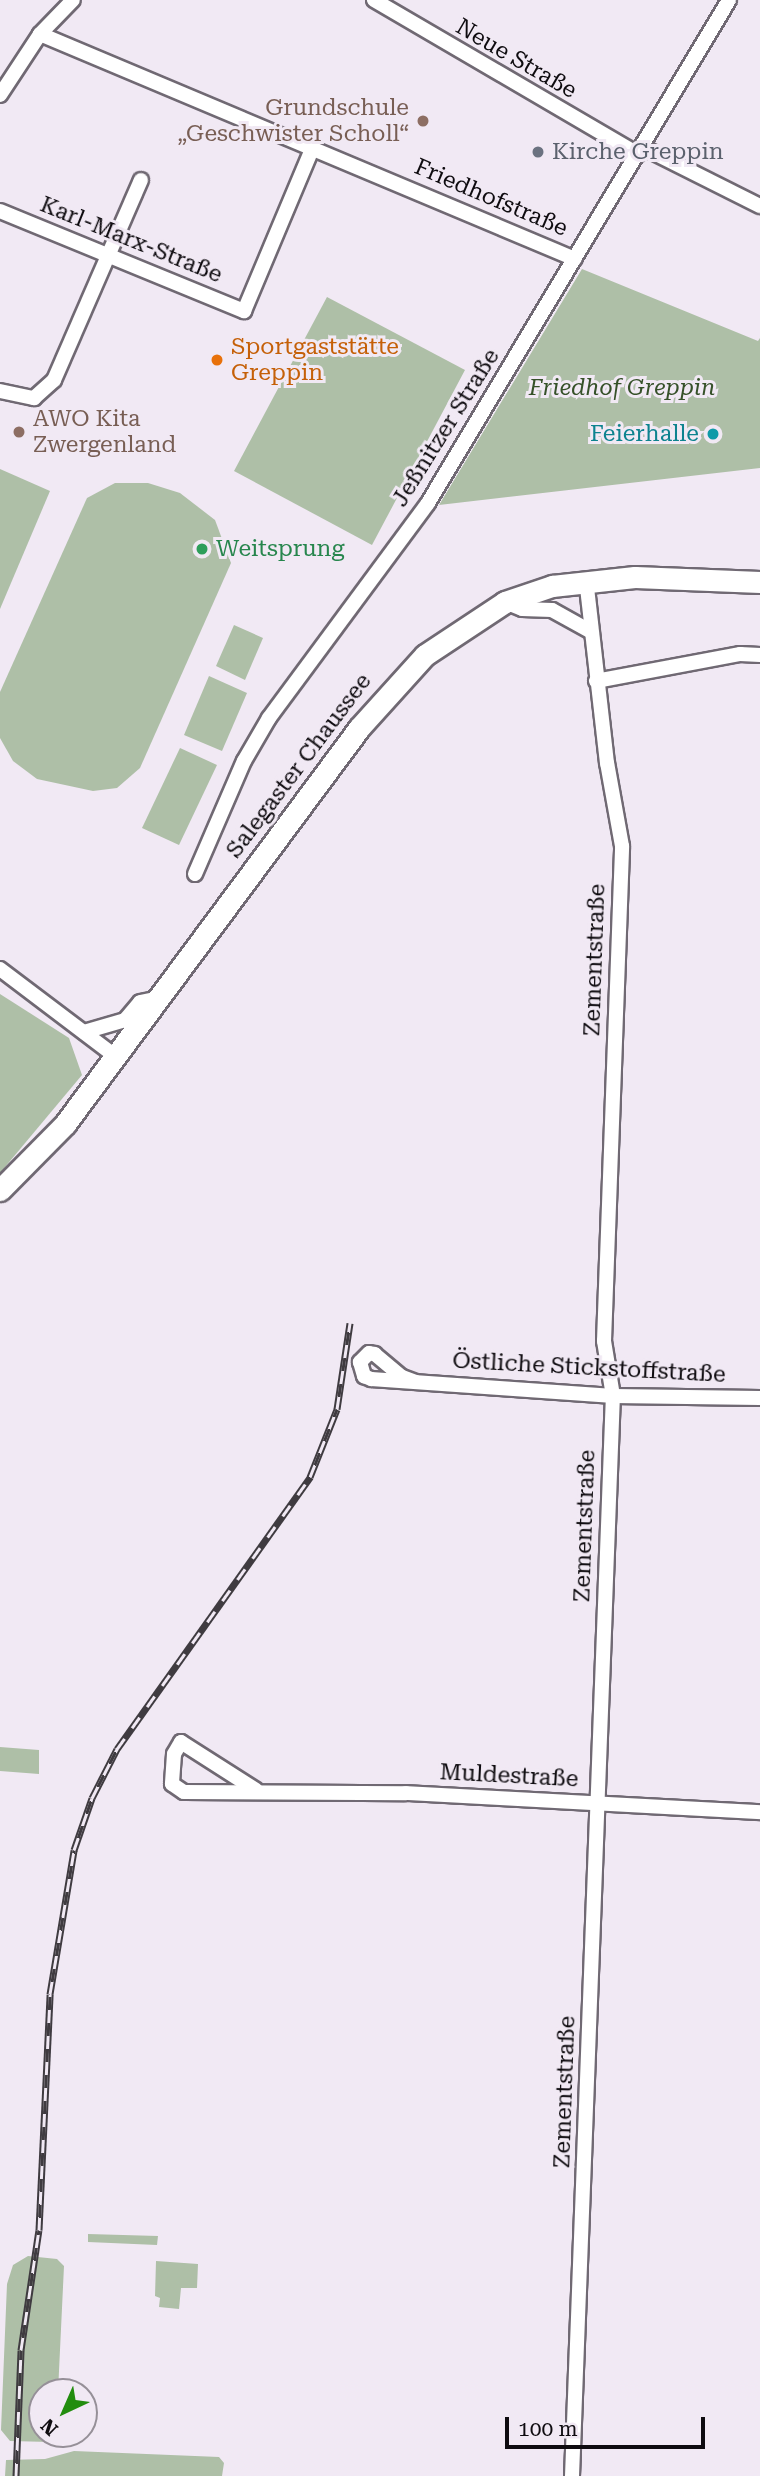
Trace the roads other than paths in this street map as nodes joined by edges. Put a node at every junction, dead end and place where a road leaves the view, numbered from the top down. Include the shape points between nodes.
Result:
1 (73, 0) edge
2 (374, 0) edge
3 (729, 0) edge
4 (40, 34) junction
5 (0, 95) edge
6 (312, 149) junction
7 (640, 150) junction
8 (141, 180) dead end
9 (760, 206) edge
10 (0, 211) edge
11 (110, 256) junction
12 (575, 259) junction
13 (0, 391) edge
14 (586, 580) junction
15 (760, 582) edge
16 (505, 602) junction
17 (590, 631) junction
18 (760, 655) edge
19 (596, 681) junction
20 (195, 874) dead end
21 (0, 969) edge
22 (156, 999) junction
23 (83, 1032) junction
24 (115, 1056) junction
25 (0, 1190) edge
26 (416, 1382) dead end
27 (613, 1396) junction
28 (760, 1398) edge
29 (257, 1790) junction
30 (598, 1803) junction
31 (760, 1812) edge
32 (572, 2476) edge

1 - 4 street
2 - 7 street, Neue Straße
3 - 7 street, Jeßnitzer Straße
4 - 5 street
4 - 6 street, Friedhofstraße
6 - 11 street, Karl-Marx-Straße via 244,311
6 - 12 street, Friedhofstraße
7 - 9 street, Neue Straße
7 - 12 street, Jeßnitzer Straße
8 - 11 street
10 - 11 street, Karl-Marx-Straße
11 - 13 street via 75,341 49,388 26,399
12 - 20 street, Jeßnitzer Straße via 428,503 269,718 244,761
14 - 15 main road, Salegaster Chaussee via 635,577
14 - 16 main road, Salegaster Chaussee
14 - 17 street, Zementstraße
16 - 17 street via 522,609 552,610
16 - 22 main road, Salegaster Chaussee via 444,640 396,682
17 - 19 street, Zementstraße
18 - 19 street via 740,654
19 - 27 street, Zementstraße via 622,846 604,1342
21 - 23 street
22 - 23 street via 140,1002 125,1020
22 - 24 main road, Salegaster Chaussee
23 - 24 street
24 - 25 main road, Salegaster Chaussee via 51,1142
26 - 27 street, Östliche Stickstoffstraße
27 - 28 street, Östliche Stickstoffstraße
27 - 30 street, Zementstraße
29 - 29 street, Muldestraße via 181,1742 174,1754 172,1784 184,1792
29 - 30 street, Muldestraße
30 - 31 street, Muldestraße
30 - 32 street, Zementstraße

